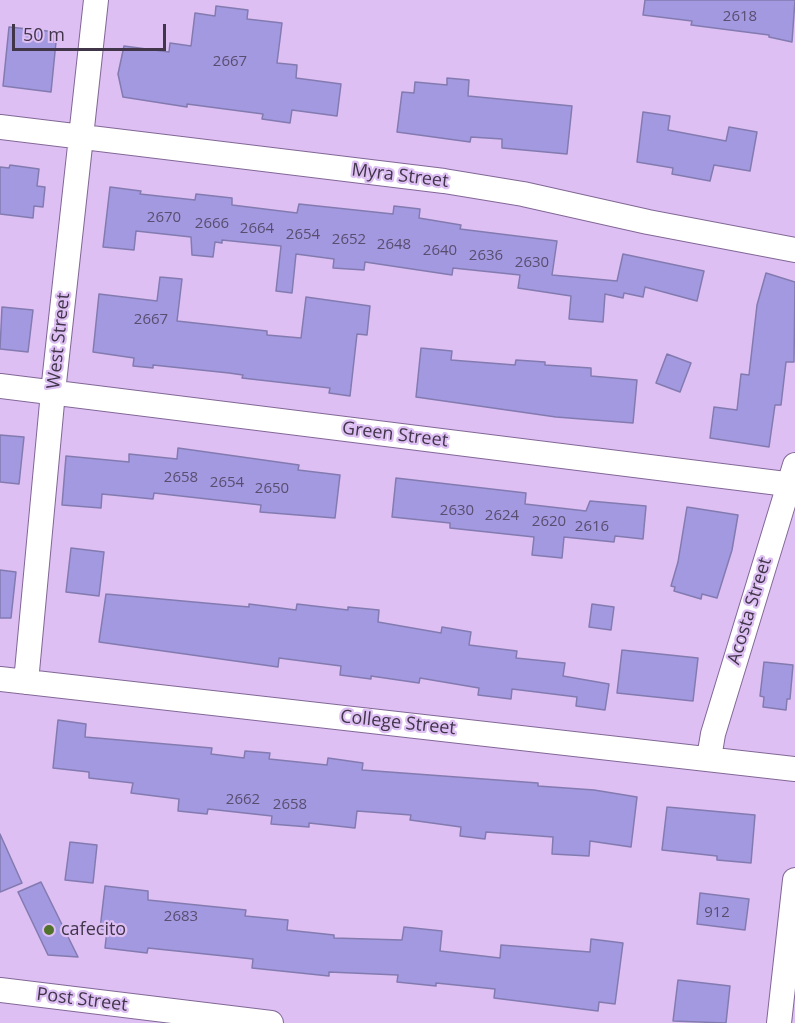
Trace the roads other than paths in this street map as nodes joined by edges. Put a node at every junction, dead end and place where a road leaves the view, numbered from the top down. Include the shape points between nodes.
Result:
1 (96, 0) edge
2 (0, 127) edge
3 (82, 137) junction
4 (795, 250) edge
5 (0, 386) edge
6 (53, 392) junction
7 (793, 478) edge
8 (0, 679) edge
9 (26, 682) junction
10 (709, 758) junction
11 (795, 769) edge
12 (795, 880) edge
13 (0, 990) edge
14 (272, 1023) edge
15 (779, 1023) edge

1 - 3 street, West Street
2 - 3 street, Myra Street
3 - 4 street, Myra Street via 444,181
3 - 6 street, West Street
5 - 6 street, Green Street
6 - 7 street, Green Street
6 - 9 street, West Street
7 - 10 street, Acosta Street via 713,734
8 - 9 street, College Street
9 - 10 street, College Street
10 - 11 street, College Street
12 - 15 street
13 - 14 street, Post Street

